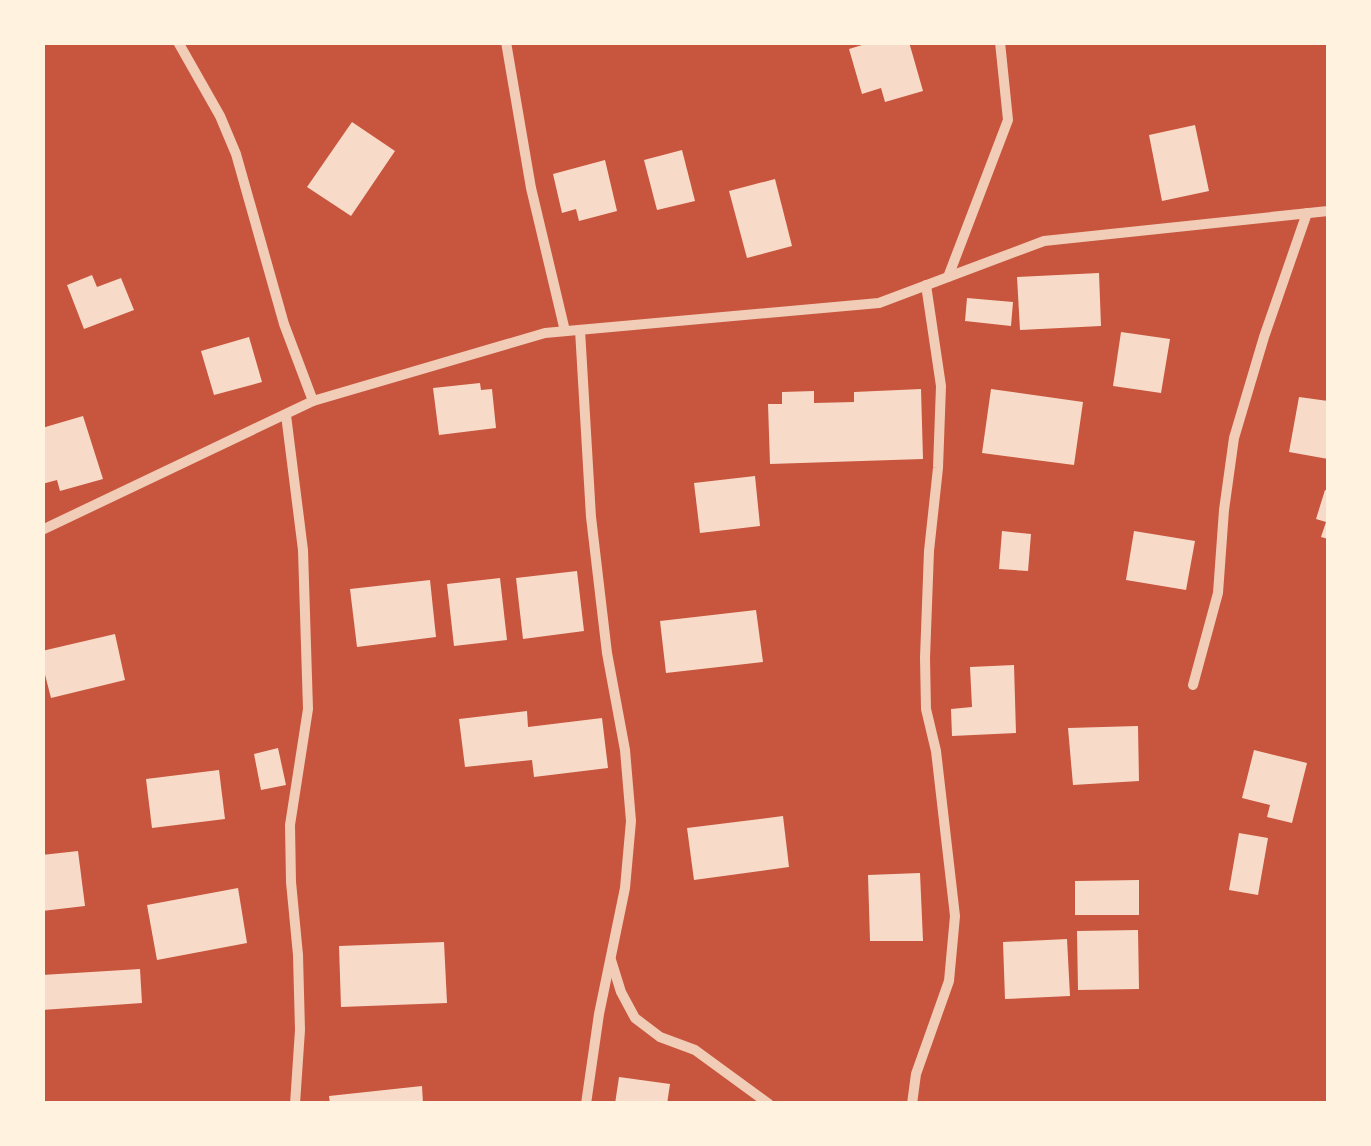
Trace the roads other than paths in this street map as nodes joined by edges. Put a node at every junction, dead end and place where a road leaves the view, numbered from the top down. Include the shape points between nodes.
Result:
1 (178, 42) edge
2 (506, 42) edge
3 (1000, 42) edge
4 (1328, 211) edge
5 (1307, 213) junction
6 (948, 277) junction
7 (926, 285) junction
8 (580, 330) junction
9 (565, 331) junction
10 (313, 401) junction
11 (286, 414) junction
12 (42, 530) edge
13 (1193, 685) dead end
14 (610, 959) junction
15 (295, 1104) edge
16 (586, 1104) edge
17 (769, 1104) edge
18 (912, 1104) edge

1 - 10 street via 236,154
2 - 9 street
3 - 6 street via 1008,120
4 - 5 street
5 - 6 street via 1044,241
5 - 13 street via 1234,438 1218,593
6 - 7 street
7 - 8 street via 880,303
7 - 18 street via 941,386 926,709 955,916 949,981
8 - 9 street
8 - 14 street via 591,517 630,821
9 - 10 street
10 - 11 street
11 - 12 street
11 - 15 street via 303,550 308,709 290,824 300,1011
14 - 16 street
14 - 17 street via 635,1018 695,1050

